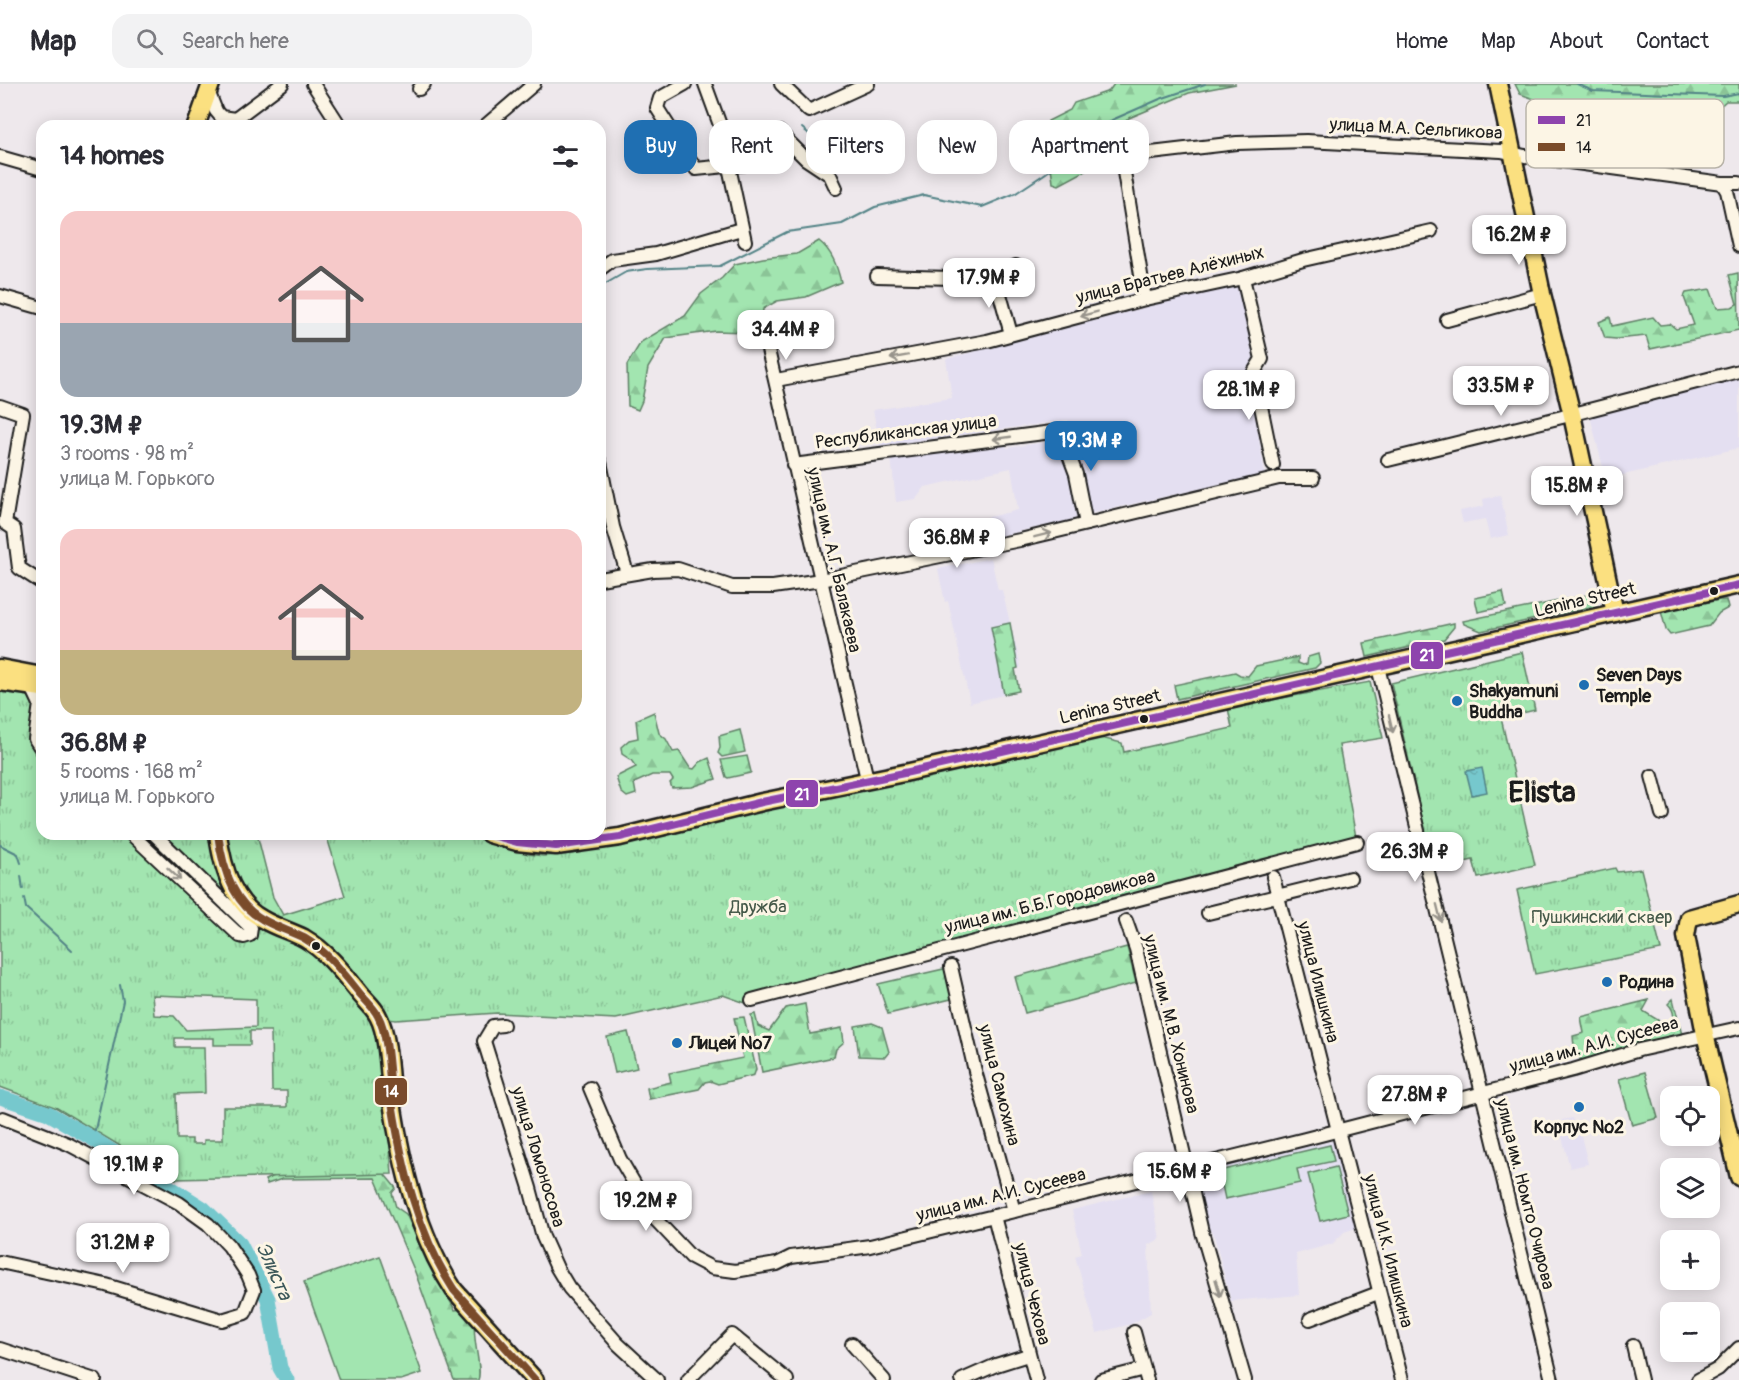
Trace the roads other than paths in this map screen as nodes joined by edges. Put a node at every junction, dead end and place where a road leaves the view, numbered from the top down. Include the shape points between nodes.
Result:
1 (282, 84) edge
2 (313, 84) edge
3 (534, 84) edge
4 (685, 84) edge
5 (705, 84) edge
6 (781, 84) edge
7 (868, 84) edge
8 (1498, 84) edge
9 (209, 87) edge
10 (198, 120) edge
11 (226, 120) edge
12 (228, 120) edge
13 (336, 120) edge
14 (492, 120) edge
15 (718, 120) edge
16 (794, 147) edge
17 (1513, 153) junction
18 (1526, 156) edge
19 (0, 157) edge
20 (36, 167) edge
21 (709, 168) edge
22 (1613, 168) edge
23 (730, 174) edge
24 (1722, 183) junction
25 (1739, 183) edge
26 (836, 188) dead end
27 (1431, 231) dead end
28 (1739, 246) edge
29 (606, 264) edge
30 (1016, 266) dead end
31 (877, 276) dead end
32 (995, 276) junction
33 (1243, 278) junction
34 (1542, 294) junction
35 (0, 296) edge
36 (1145, 299) junction
37 (36, 306) edge
38 (1447, 320) dead end
39 (1011, 334) junction
40 (768, 350) dead end
41 (1739, 371) edge
42 (776, 380) junction
43 (0, 406) edge
44 (1572, 415) junction
45 (1388, 460) dead end
46 (793, 465) junction
47 (1274, 465) dead end
48 (1313, 478) dead end
49 (606, 492) edge
50 (1086, 524) junction
51 (627, 573) junction
52 (606, 578) edge
53 (36, 579) edge
54 (821, 580) junction
55 (1739, 585) edge
56 (1615, 613) junction
57 (1378, 667) junction
58 (0, 668) edge
59 (0, 682) edge
60 (36, 683) edge
61 (36, 684) edge
62 (1652, 776) dead end
63 (867, 779) junction
64 (1662, 814) dead end
65 (606, 838) edge
66 (137, 840) edge
67 (160, 840) edge
68 (219, 840) edge
69 (511, 840) edge
70 (597, 840) edge
71 (1357, 842) dead end
72 (1273, 877) dead end
73 (1350, 878) dead end
74 (1277, 896) junction
75 (1739, 904) edge
76 (1208, 913) dead end
77 (1126, 921) dead end
78 (951, 967) dead end
79 (752, 1000) dead end
80 (502, 1025) dead end
81 (1739, 1028) edge
82 (1705, 1034) junction
83 (590, 1088) dead end
84 (1482, 1092) junction
85 (3, 1118) dead end
86 (1339, 1130) junction
87 (1188, 1168) junction
88 (1739, 1177) edge
89 (1014, 1211) junction
90 (993, 1216) junction
91 (0, 1262) edge
92 (1378, 1293) junction
93 (1310, 1319) dead end
94 (1134, 1332) dead end
95 (852, 1344) dead end
96 (1633, 1346) dead end
97 (1739, 1348) edge
98 (0, 1349) edge
99 (1028, 1356) junction
100 (1146, 1374) edge
101 (1720, 1374) edge
102 (95, 1380) edge
103 (535, 1380) edge
104 (657, 1380) edge
105 (688, 1380) edge
106 (787, 1380) edge
107 (884, 1380) edge
108 (962, 1380) edge
109 (1036, 1380) edge
110 (1101, 1380) edge
111 (1245, 1380) edge
112 (1402, 1380) edge
113 (1552, 1380) edge
114 (1641, 1380) edge
115 (1698, 1380) edge

1 - 12 street
2 - 13 street
3 - 14 street
4 - 21 street via 660,98 657,108 696,169
5 - 15 street
6 - 7 street via 809,111
8 - 17 main road
9 - 10 main road
9 - 11 street via 216,111
16 - 26 street via 830,175
17 - 18 street, улица М.А. Сельгикова
17 - 34 main road
17 - 36 street, улица М.А. Сельгикова via 1306,141 1237,143 1134,155 1123,166
19 - 20 street
22 - 24 street, улица М.А. Сельгикова
23 - 29 street via 743,235 612,260
24 - 25 street, улица М.А. Сельгикова
24 - 28 street
27 - 33 street, улица Братьев Алёхиных
30 - 32 street
31 - 32 street
32 - 39 street
33 - 36 street, улица Братьев Алёхиных
33 - 47 street via 1262,359 1254,372
34 - 38 street
34 - 44 main road
35 - 37 street
36 -> 39 street, улица Братьев Алёхиных
39 -> 42 street, улица Братьев Алёхиных
40 - 42 street, улица им. А.Г. Балакаева
41 - 44 street
42 - 46 street, улица им. А.Г. Балакаева
43 - 53 street via 23,414 5,524 14,529 20,568
44 - 45 street
44 - 56 main road
50 -> 46 street, Республиканская улица via 1076,474 1060,431
46 - 54 street, улица им. А.Г. Балакаева
48 - 50 street via 1279,478
49 - 51 street
54 -> 50 street
51 - 52 street
51 - 54 street via 678,569 732,587 773,587
54 - 63 street, улица им. А.Г. Балакаева
55 - 56 main road, Lenina Street
56 - 57 main road, Lenina Street
57 - 63 main road, Lenina Street
57 -> 84 street, улица им. Номто Очирова
58 - 60 main road
59 - 61 main road
62 - 64 street
63 - 65 main road, Lenina Street
66 -> 67 street via 240,936 250,935 251,928
68 - 103 main road via 228,879 239,899 253,914 303,938 331,958 380,1018 405,1168 432,1249 454,1290
69 - 70 main road, Lenina Street via 556,846
71 - 79 street, улица им. Б.Б.Городовикова
72 - 74 street, улица Илишкина
73 - 74 street
74 - 76 street
74 - 86 street, улица Илишкина
75 - 82 main road via 1689,918 1686,936
77 - 87 street, улица им. М.В. Хонинова
78 - 89 street, улица Самохина
80 - 104 street, улица Ломоносова via 493,1026 484,1041 550,1255 579,1300
81 - 82 street, улица им. А.И. Сусеева
82 - 84 street, улица им. А.И. Сусеева
82 - 88 main road
83 - 90 street, улица им. А.И. Сусеева via 620,1159 655,1219 683,1251 719,1270 744,1271 791,1257 870,1246
84 - 86 street, улица им. А.И. Сусеева
84 - 113 street, улица им. Номто Очирова
85 - 91 street via 68,1144 179,1203 229,1246 254,1290 245,1312 222,1320 106,1285
86 - 87 street, улица им. А.И. Сусеева
86 - 92 street, улица И.К. Илишкина
87 - 89 street, улица им. А.И. Сусеева
87 -> 111 street, улица им. М.В. Хонинова via 1202,1232
89 - 90 street, улица им. А.И. Сусеева
90 - 99 street, улица Чехова
92 - 93 street
92 - 112 street, улица И.К. Илишкина
94 - 100 street
95 - 107 street
96 - 114 street
97 - 101 street
98 - 102 street
99 - 108 street
99 - 109 street, улица Чехова
100 - 110 street
101 - 115 street
105 - 106 street via 732,1335

